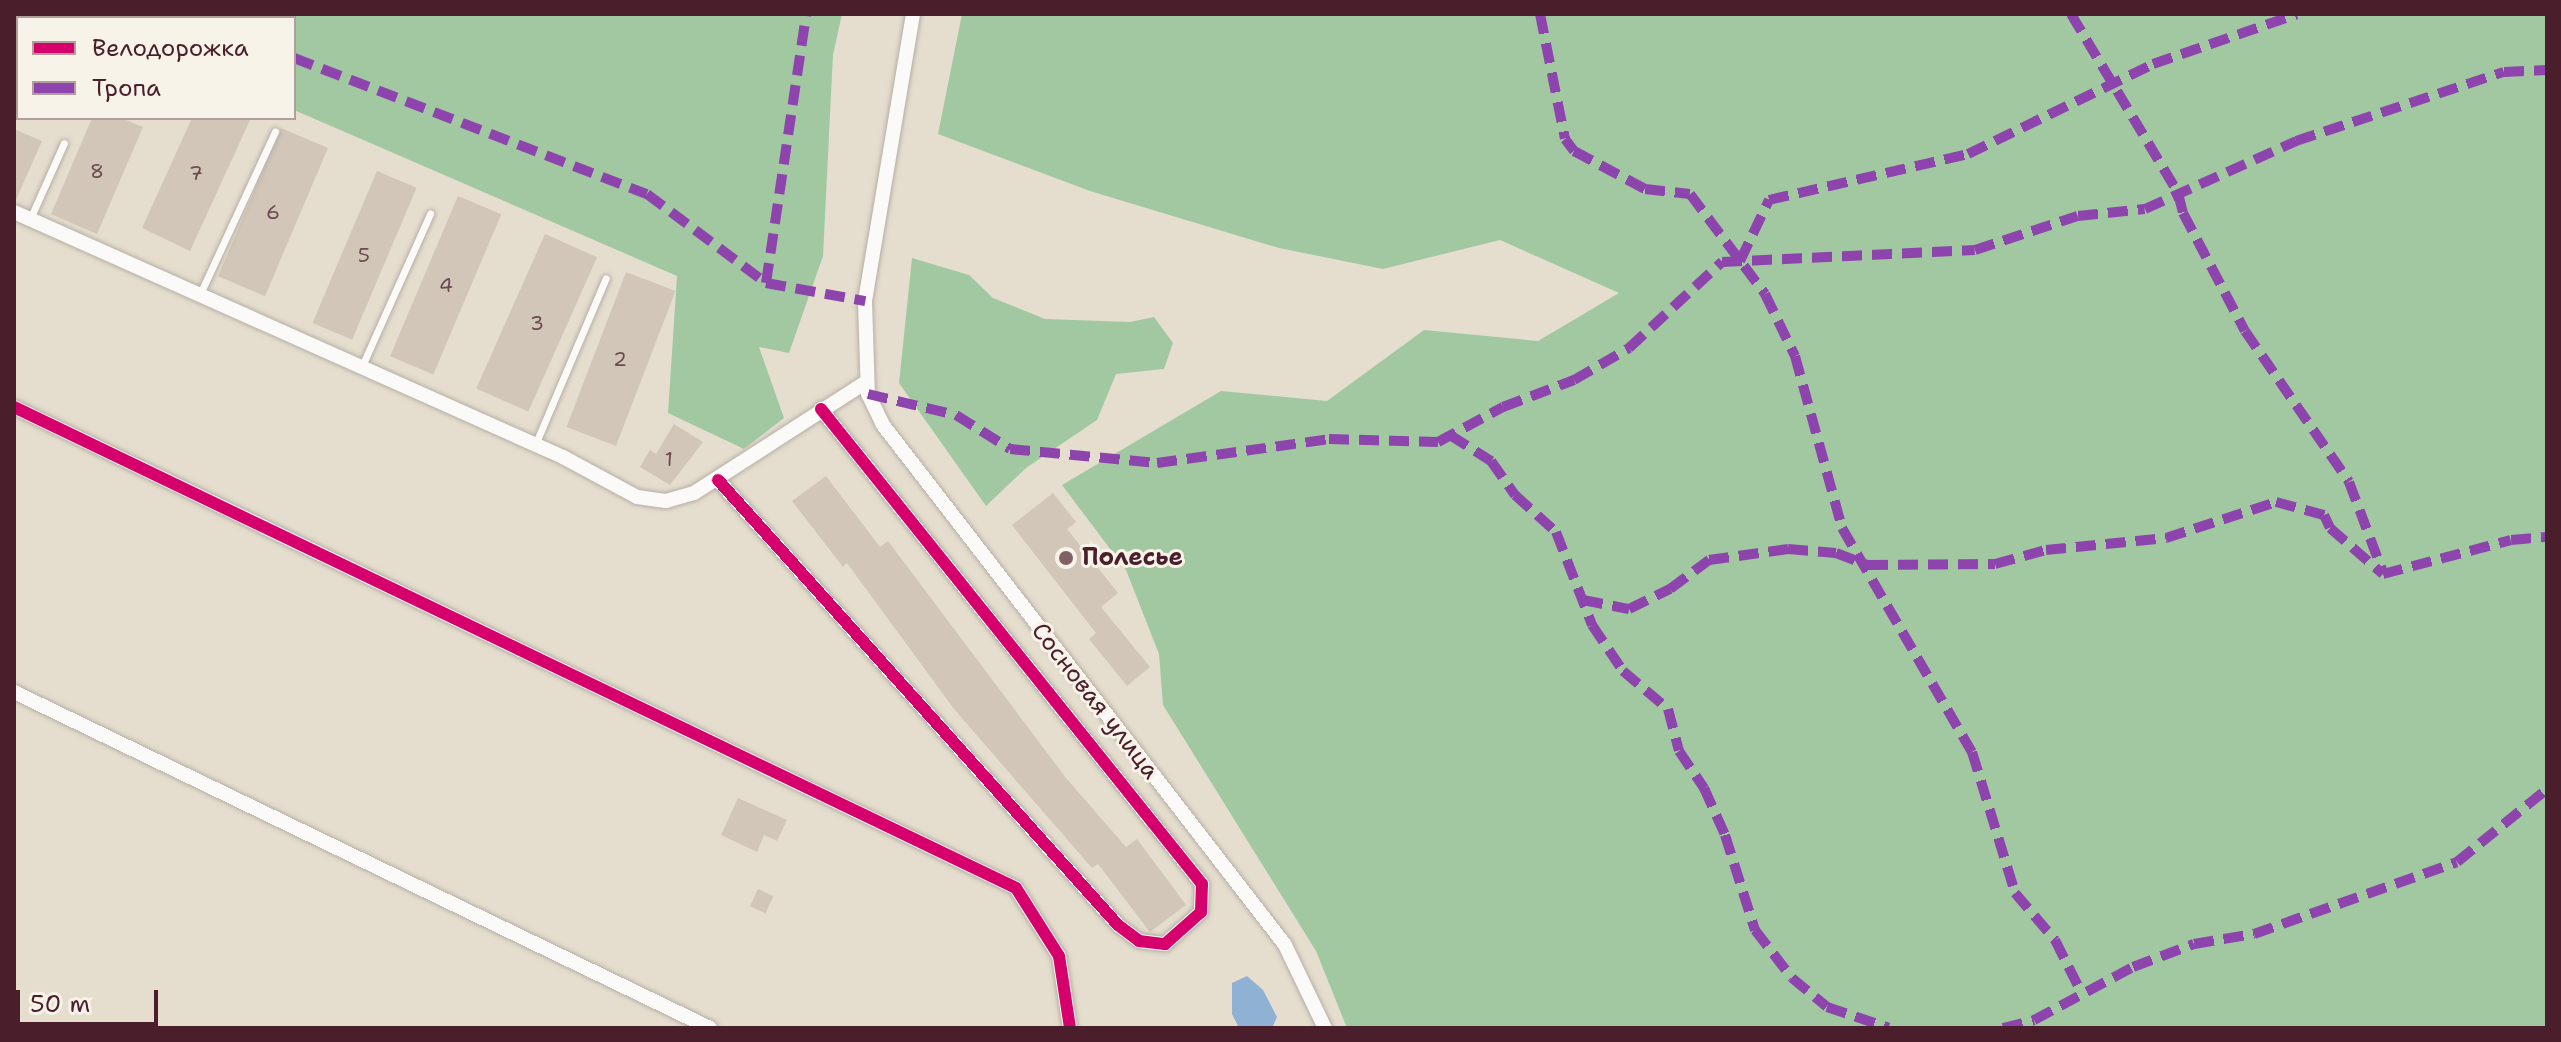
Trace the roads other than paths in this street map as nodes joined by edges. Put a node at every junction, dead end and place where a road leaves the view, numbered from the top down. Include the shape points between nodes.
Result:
1 (913, 14) edge
2 (275, 132) dead end
3 (64, 143) dead end
4 (14, 212) edge
5 (430, 214) dead end
6 (30, 219) junction
7 (606, 278) dead end
8 (199, 296) junction
9 (361, 368) junction
10 (866, 378) junction
11 (14, 407) edge
12 (821, 409) junction
13 (535, 445) junction
14 (718, 480) junction
15 (14, 692) edge
16 (710, 1028) edge
17 (1070, 1028) edge
18 (1325, 1028) edge

1 - 10 street via 865,301
2 - 8 lane
3 - 6 lane
4 - 6 street
5 - 9 lane
6 - 8 street
7 - 13 lane
8 - 9 street
9 - 13 street
10 - 12 street
10 - 18 street, Сосновая улица via 883,425 1285,945
11 - 17 street via 1016,888 1059,956
12 - 14 street
12 - 14 street via 1202,884 1201,912 1165,944 1139,941 1118,925
13 - 14 street via 637,497 679,498
15 - 16 street

